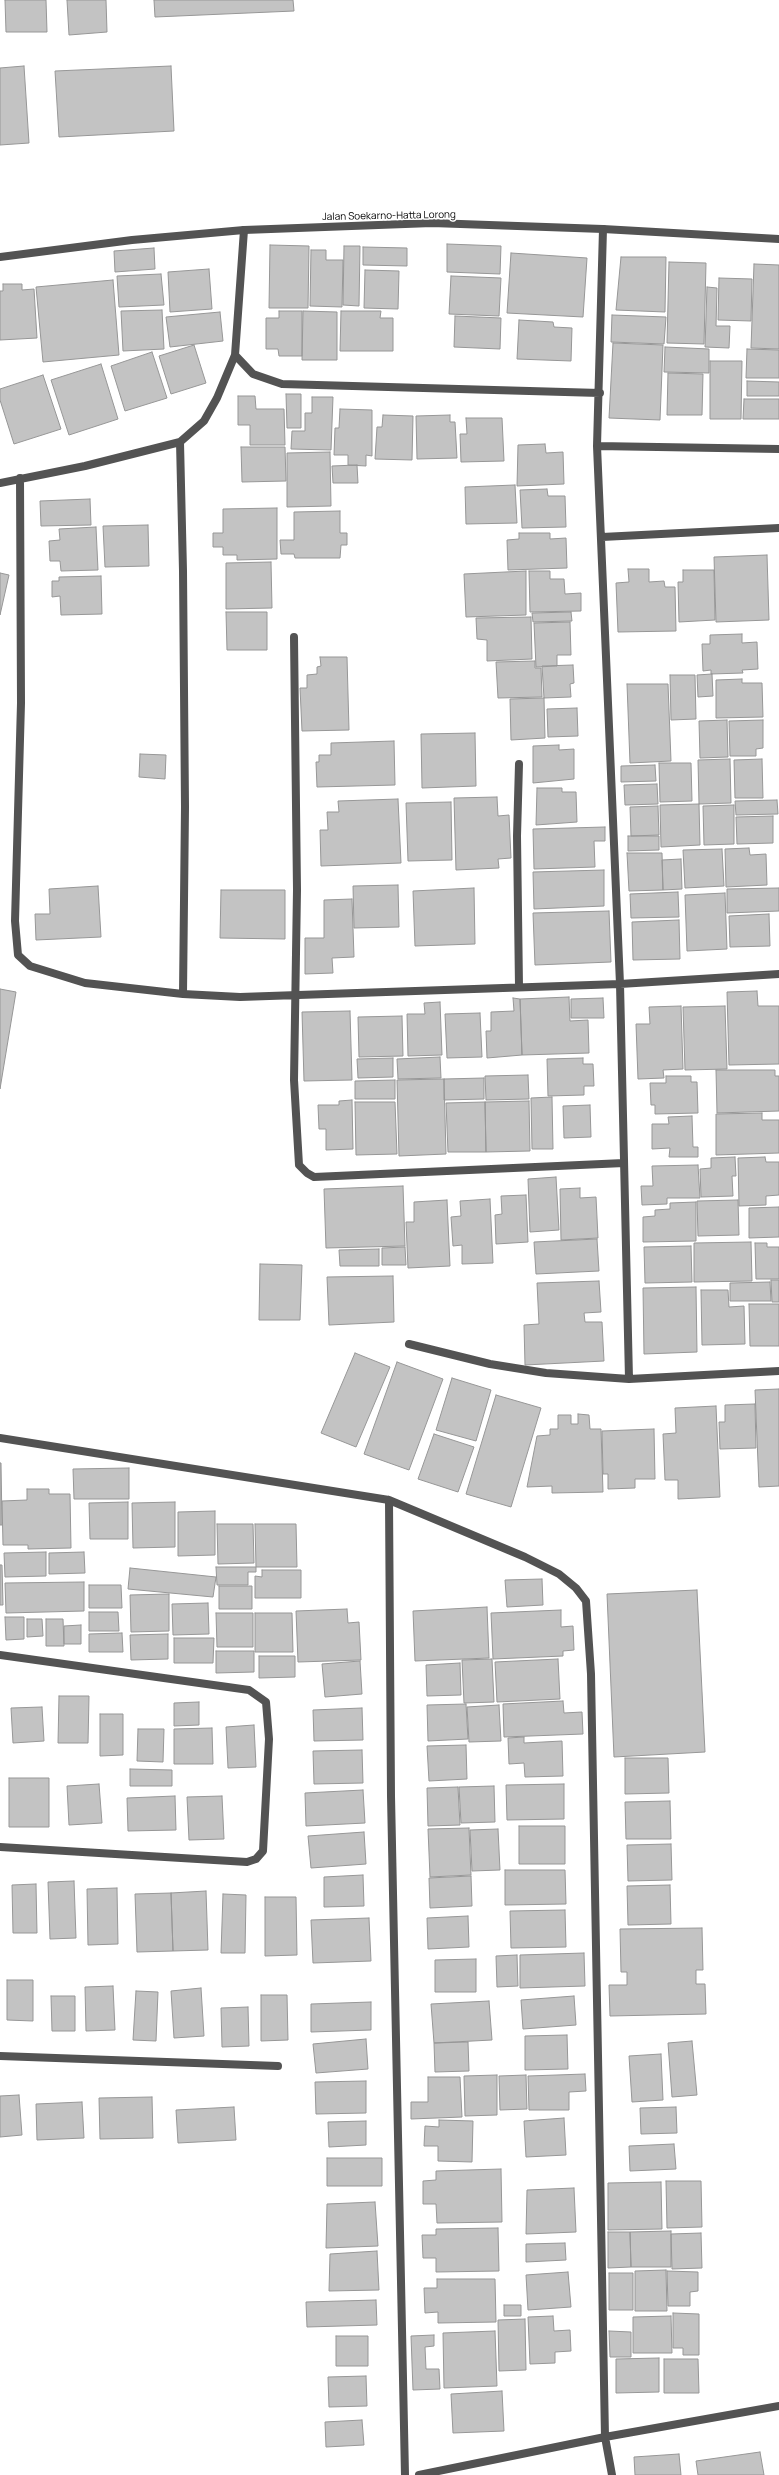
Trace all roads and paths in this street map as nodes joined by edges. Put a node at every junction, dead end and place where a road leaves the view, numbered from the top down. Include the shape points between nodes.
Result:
1 (603, 229) junction
2 (244, 230) junction
3 (779, 240) edge
4 (0, 257) edge
5 (235, 355) junction
6 (600, 393) junction
7 (180, 442) junction
8 (597, 446) junction
9 (779, 449) edge
10 (20, 478) junction
11 (0, 482) edge
12 (779, 528) edge
13 (602, 536) junction
14 (294, 637) dead end
15 (519, 764) dead end
16 (779, 974) edge
17 (620, 984) junction
18 (519, 987) junction
19 (183, 994) junction
20 (294, 996) junction
21 (624, 1163) junction
22 (409, 1344) dead end
23 (779, 1371) edge
24 (629, 1379) junction
25 (0, 1438) edge
26 (389, 1500) junction
27 (0, 1655) edge
28 (0, 1847) edge
29 (0, 2056) edge
30 (278, 2066) dead end
31 (779, 2406) edge
32 (605, 2437) junction
33 (404, 2475) edge
34 (420, 2475) edge
35 (612, 2475) edge

1 - 2 street, Jalan Soekarno-Hatta Lorong via 432,223
1 - 3 street, Jalan Soekarno-Hatta Lorong
1 - 6 street
2 - 4 street, Jalan Soekarno-Hatta Lorong via 132,240
2 - 5 street
5 - 6 street via 253,374 282,384
5 - 7 street via 204,421
6 - 8 street
7 - 10 street via 86,466
7 - 19 street via 184,570
8 - 9 street
8 - 13 street
10 - 11 street
10 - 19 street via 21,703 15,921 18,955 30,966 85,983
12 - 13 street
13 - 17 street
14 - 20 street via 297,890
15 - 18 street
16 - 17 street
17 - 18 street
17 - 21 street
18 - 20 street
19 - 20 street
20 - 21 street via 294,1080 298,1160 306,1173 314,1177
21 - 24 street
22 - 24 street via 511,1368
23 - 24 street
25 - 26 street
26 - 32 street via 525,1557 559,1574 576,1588 586,1601 591,1682
26 - 33 street via 391,1796
27 - 28 street via 248,1690 258,1694 266,1702 269,1739 263,1851 256,1859 247,1862
29 - 30 street
31 - 32 street
32 - 34 street
32 - 35 street

